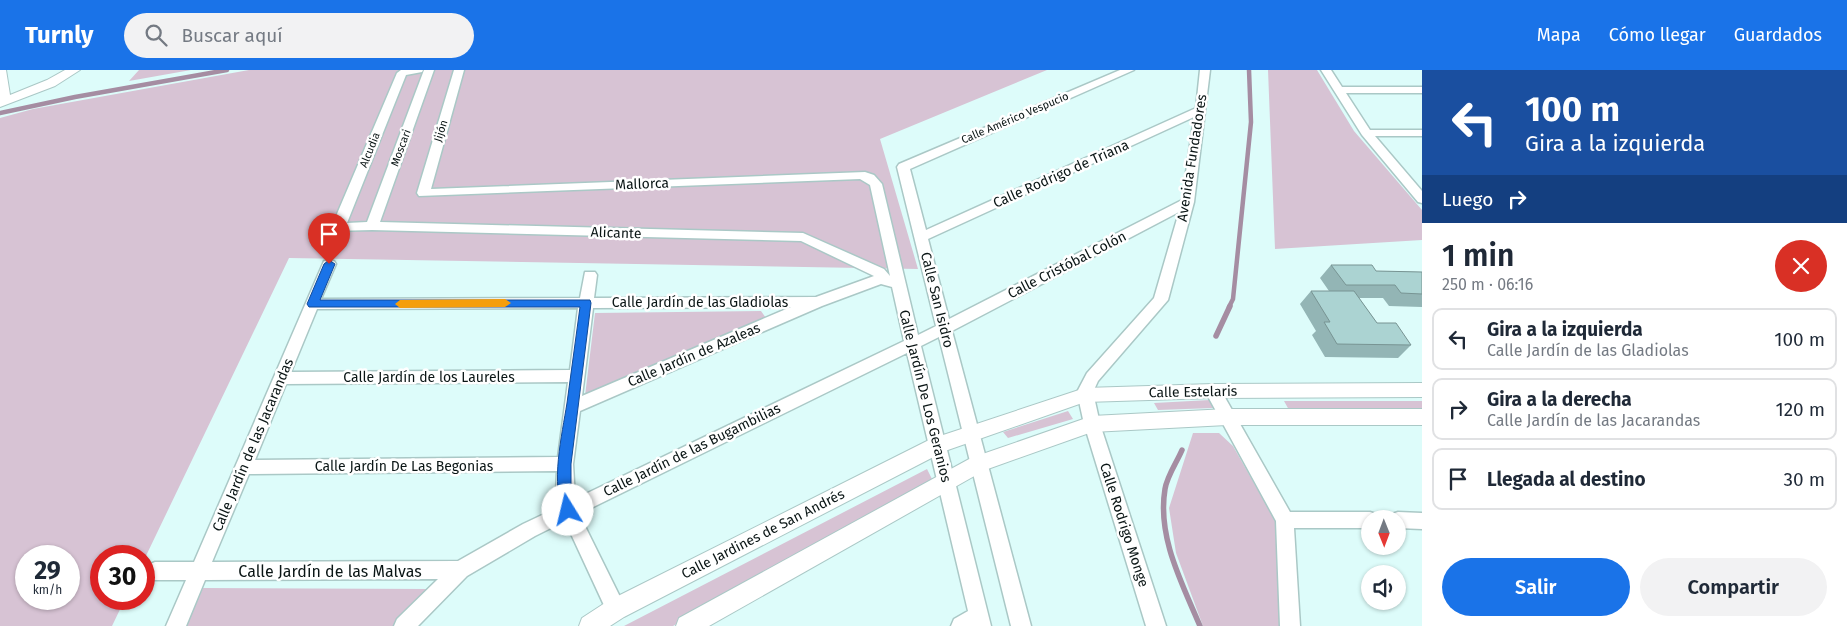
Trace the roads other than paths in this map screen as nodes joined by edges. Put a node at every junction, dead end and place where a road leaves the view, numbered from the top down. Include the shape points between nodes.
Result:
1 (0, 70) edge
2 (50, 70) edge
3 (74, 70) edge
4 (418, 70) edge
5 (429, 70) edge
6 (459, 70) edge
7 (1129, 70) edge
8 (1205, 70) edge
9 (1326, 70) edge
10 (1337, 90) junction
11 (1422, 90) edge
12 (1, 98) edge
13 (1201, 110) junction
14 (1366, 133) junction
15 (1422, 133) edge
16 (903, 167) joint
17 (861, 175) joint
18 (1406, 181) junction
19 (1422, 181) edge
20 (423, 193) joint
21 (1422, 199) edge
22 (1188, 202) junction
23 (372, 226) junction
24 (338, 228) joint
25 (921, 237) junction
26 (329, 264) dead end
27 (590, 275) dead end
28 (882, 278) junction
29 (898, 288) junction
30 (817, 302) junction
31 (586, 303) junction
32 (313, 304) junction
33 (945, 328) junction
34 (912, 343) junction
35 (577, 376) junction
36 (281, 378) junction
37 (1422, 390) edge
38 (1213, 391) junction
39 (1085, 395) junction
40 (572, 407) junction
41 (1227, 417) junction
42 (1422, 417) edge
43 (1092, 424) junction
44 (971, 433) junction
45 (938, 445) junction
46 (565, 464) junction
47 (978, 464) junction
48 (244, 467) junction
49 (946, 481) junction
50 (568, 510) junction
51 (1285, 520) junction
52 (1361, 520) edge
53 (1406, 520) edge
54 (1422, 520) edge
55 (460, 570) junction
56 (155, 571) dead end
57 (200, 571) junction
58 (616, 609) junction
59 (980, 621) edge
60 (176, 626) edge
61 (404, 626) edge
62 (590, 626) edge
63 (687, 626) edge
64 (961, 626) edge
65 (1021, 626) edge
66 (1156, 626) edge
67 (1290, 626) edge

1 - 12 street
2 - 12 street
3 - 12 street via 51,83
4 - 24 street, Alcudia via 402,73
5 - 23 street, Moscari
6 - 20 street, Jijón
7 - 16 street, Calle Américo Vespucio
8 - 13 street, Avenida Fundadores
9 - 10 street
10 - 11 street
10 - 14 street
13 - 22 street, Avenida Fundadores
13 - 25 street, Calle Rodrigo de Triana
14 - 15 street
14 - 18 street
16 - 25 street, Calle San Isidro
17 - 20 street, Mallorca
17 - 29 street, Calle Jardín De Los Geranios via 876,184
18 - 19 street
18 - 21 street
22 - 33 street, Calle Cristóbal Colón
22 - 39 street, Avenida Fundadores via 1159,304 1092,378 1085,388
23 - 24 street, Alicante
23 - 28 street, Alicante via 803,237 879,272
25 - 33 street, Calle San Isidro
26 - 32 street, Calle Jardín de las Jacarandas
27 - 31 street
28 - 29 street
28 - 30 street, Calle Jardín de Azaleas
29 - 34 street, Calle Jardín De Los Geranios
30 - 31 street, Calle Jardín de las Gladiolas
30 - 40 street, Calle Jardín de Azaleas
31 - 32 street, Calle Jardín de las Gladiolas
31 - 35 street
32 - 36 street, Calle Jardín de las Jacarandas
33 - 34 street, Calle Jardín de las Bugambilias
33 - 44 street, Calle San Isidro
34 - 45 street, Calle Jardín De Los Geranios
34 - 50 street, Calle Jardín de las Bugambilias
35 - 36 street, Calle Jardín de los Laureles
35 - 40 street
36 - 48 street, Calle Jardín de las Jacarandas
37 - 38 street, Calle Estelaris
38 - 39 street, Calle Estelaris
38 - 41 street
39 - 43 street, Calle Rodrigo Monge
39 - 44 street, Calle Estelaris
40 - 46 street
41 - 42 street, Calle Estelaris
41 - 43 street, Calle Estelaris
41 - 51 street
43 - 47 street, Calle Estelaris
43 - 66 street, Calle Rodrigo Monge
44 - 45 street, Calle Jardines de San Andrés
44 - 47 street
45 - 49 street, Calle Jardín De Los Geranios
45 - 58 street, Calle Jardines de San Andrés
46 - 48 street, Calle Jardín De Las Begonias
46 - 50 street
47 - 49 street, Calle Estelaris
47 - 65 street
48 - 57 street, Calle Jardín de las Jacarandas
49 - 59 street, Calle Jardín De Los Geranios
49 - 63 street
50 - 55 street, Calle Jardín de las Bugambilias
50 - 58 street
51 - 52 street
51 - 67 street
53 - 54 street
55 - 57 street, Calle Jardín de las Malvas
55 - 61 street, Calle Jardín de las Bugambilias
56 - 57 street, Calle Jardín de las Malvas
57 - 60 street, Calle Jardín de las Jacarandas
58 - 62 street, Calle Jardines de San Andrés
59 - 64 street

